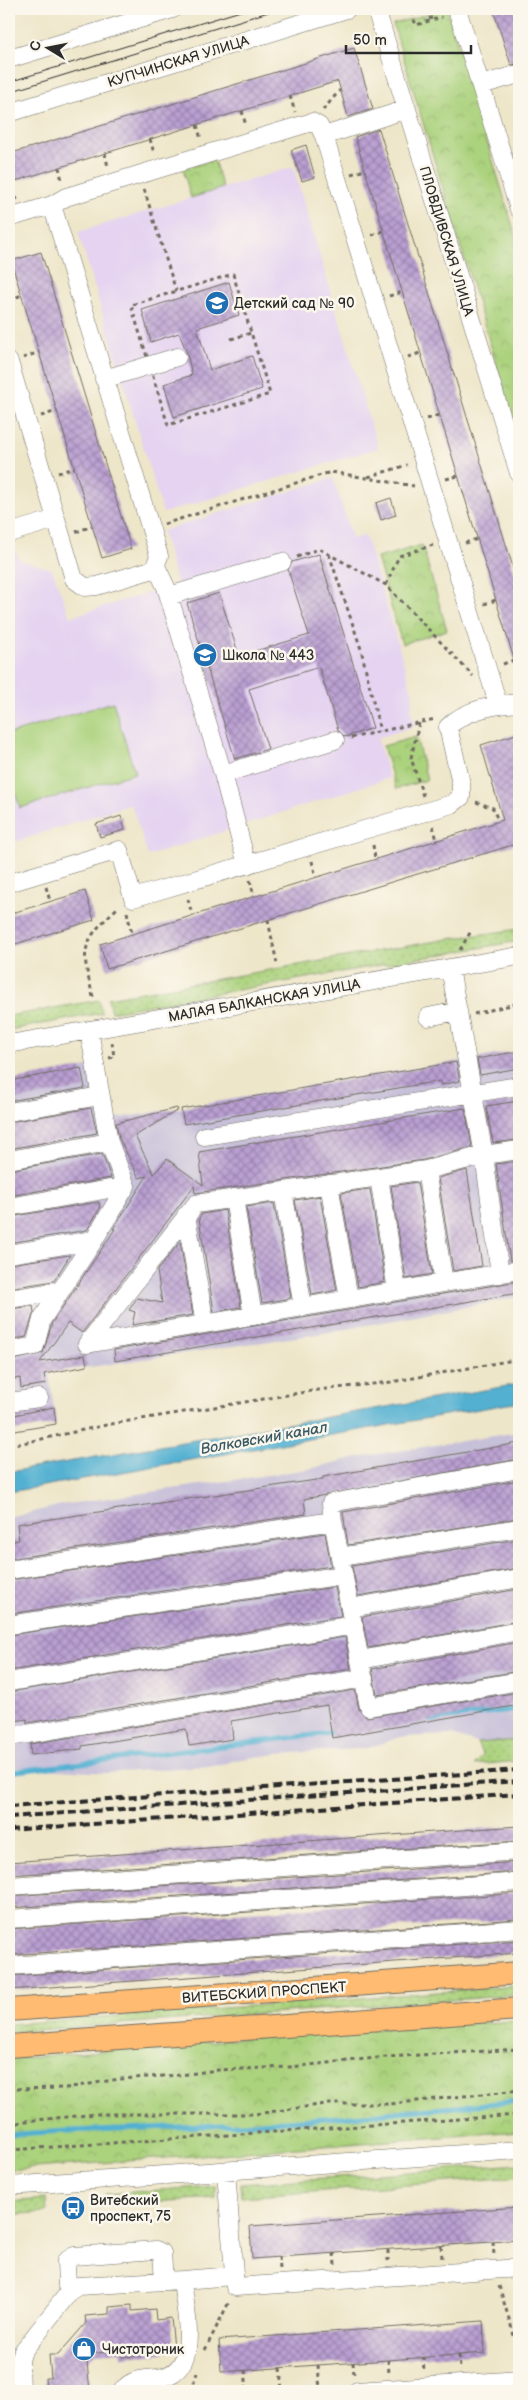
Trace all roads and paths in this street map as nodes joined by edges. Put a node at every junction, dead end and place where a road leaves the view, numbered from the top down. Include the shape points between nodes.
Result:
1 (172, 9) edge
2 (347, 9) edge
3 (376, 9) edge
4 (428, 9) edge
5 (411, 12) dead end
6 (450, 13) edge
7 (431, 20) junction
8 (9, 59) edge
9 (519, 74) edge
10 (481, 85) junction
11 (340, 90) dead end
12 (407, 109) junction
13 (9, 113) edge
14 (312, 122) junction
15 (519, 123) edge
16 (512, 125) dead end
17 (324, 136) junction
18 (52, 205) junction
19 (519, 209) edge
20 (150, 210) dead end
21 (9, 218) edge
22 (176, 291) junction
23 (22, 296) dead end
24 (9, 300) edge
25 (251, 333) junction
26 (230, 339) dead end
27 (177, 357) dead end
28 (9, 362) edge
29 (149, 365) junction
30 (104, 379) junction
31 (423, 459) junction
32 (519, 473) edge
33 (367, 478) junction
34 (431, 484) junction
35 (56, 519) junction
36 (151, 528) junction
37 (21, 534) edge
38 (448, 540) junction
39 (328, 554) junction
40 (282, 562) joint
41 (156, 566) junction
42 (386, 585) junction
43 (169, 596) junction
44 (494, 687) junction
45 (519, 703) edge
46 (498, 704) junction
47 (380, 731) junction
48 (335, 740) joint
49 (223, 774) junction
50 (461, 797) junction
51 (428, 811) junction
52 (498, 821) dead end
53 (247, 864) junction
54 (9, 883) edge
55 (268, 920) dead end
56 (132, 934) dead end
57 (519, 956) edge
58 (278, 964) dead end
59 (450, 968) junction
60 (93, 997) dead end
61 (519, 998) edge
62 (517, 1003) edge
63 (459, 1014) junction
64 (428, 1017) dead end
65 (89, 1030) junction
66 (9, 1044) edge
67 (519, 1086) edge
68 (474, 1093) junction
69 (100, 1096) junction
70 (9, 1112) edge
71 (204, 1136) dead end
72 (109, 1142) junction
73 (519, 1150) edge
74 (484, 1155) junction
75 (9, 1160) edge
76 (426, 1170) junction
77 (379, 1177) junction
78 (329, 1184) junction
79 (126, 1186) junction
80 (283, 1191) junction
81 (234, 1198) junction
82 (9, 1207) edge
83 (186, 1216) junction
84 (94, 1240) junction
85 (9, 1254) edge
86 (519, 1270) edge
87 (500, 1274) junction
88 (444, 1283) junction
89 (60, 1291) junction
90 (397, 1291) junction
91 (9, 1299) edge
92 (348, 1300) junction
93 (303, 1307) junction
94 (253, 1316) junction
95 (205, 1324) junction
96 (9, 1351) edge
97 (519, 1359) edge
98 (39, 1398) dead end
99 (9, 1402) edge
100 (9, 1446) edge
101 (519, 1469) edge
102 (333, 1521) junction
103 (519, 1528) edge
104 (340, 1557) junction
105 (9, 1570) edge
106 (344, 1575) junction
107 (519, 1578) edge
108 (352, 1617) junction
109 (9, 1625) edge
110 (519, 1631) edge
111 (360, 1660) junction
112 (364, 1678) junction
113 (519, 1681) edge
114 (9, 1682) edge
115 (9, 1737) edge
116 (519, 1851) edge
117 (519, 1882) edge
118 (9, 1886) edge
119 (9, 1919) edge
120 (519, 1929) edge
121 (9, 1966) edge
122 (519, 1973) edge
123 (519, 2009) edge
124 (9, 2010) edge
125 (9, 2046) edge
126 (519, 2049) edge
127 (9, 2089) edge
128 (519, 2090) edge
129 (519, 2115) edge
130 (9, 2125) edge
131 (9, 2150) edge
132 (519, 2150) edge
133 (226, 2171) junction
134 (9, 2186) edge
135 (519, 2268) edge
136 (495, 2270) junction
137 (182, 2280) junction
138 (164, 2281) junction
139 (234, 2282) junction
140 (70, 2291) junction
141 (519, 2352) edge
142 (202, 2357) dead end
143 (318, 2365) dead end
144 (200, 2366) dead end
145 (280, 2368) dead end
146 (245, 2370) dead end
147 (519, 2380) edge
148 (21, 2391) edge
149 (122, 2391) edge
150 (191, 2391) edge
151 (246, 2391) edge
152 (282, 2391) edge
153 (320, 2391) edge
154 (357, 2391) edge

1 - 8 street
2 - 13 street, КУПЧИНСКАЯ УЛИЦА
3 - 12 street, ПЛОВДИВСКАЯ УЛИЦА
4 - 7 path
5 - 7 path via 416,25
6 - 7 path
6 - 10 street
9 - 10 street
10 - 19 street
11 - 14 path
12 - 17 street
12 - 32 street, ПЛОВДИВСКАЯ УЛИЦА
14 - 17 street via 319,126
14 - 18 street via 66,197
15 - 16 path
17 - 31 street
18 - 21 street
18 - 30 street
20 - 22 path
22 - 25 path via 233,274
22 - 29 path via 131,305
23 - 24 path
25 - 26 path
25 - 29 path via 270,394 168,425
27 - 29 street
28 - 35 street
29 - 30 street
30 - 36 street
31 - 33 path
31 - 34 street
33 - 34 path via 421,487
33 - 36 path via 331,472
34 - 38 street
35 - 37 street
35 - 41 street via 78,584 97,586 149,572
36 - 41 street via 159,556
38 - 42 path via 399,556
38 - 44 street
39 - 40 path via 319,549
39 - 42 path
39 - 47 path via 361,649
40 - 43 street
41 - 43 street
42 - 44 path via 469,674
43 - 49 street
44 - 46 street
45 - 46 street
46 - 50 street via 458,716 448,727 461,783
47 - 48 path
47 - 51 path via 417,723 411,758
48 - 49 street
49 - 53 street
50 - 51 street via 452,804
50 - 52 path via 493,808
51 - 53 street
53 - 54 street via 133,898 119,850 90,850
55 - 58 path
56 - 60 path via 125,904 116,908 90,935 85,962
57 - 59 street, МАЛАЯ БАЛКАНСКАЯ УЛИЦА
59 - 63 street
59 - 65 street, МАЛАЯ БАЛКАНСКАЯ УЛИЦА
61 - 62 path
62 - 63 path
63 - 64 street
63 - 68 street
65 - 66 street, МАЛАЯ БАЛКАНСКАЯ УЛИЦА
65 - 69 street
67 - 68 street
68 - 71 street
68 - 74 street
69 - 70 street
69 - 72 street
72 - 75 street
72 - 79 street
73 - 74 street
74 - 76 street
74 - 87 street
76 - 77 street
76 - 88 street
77 - 78 street
77 - 90 street
78 - 80 street
78 - 92 street
79 - 82 street
79 - 84 street
80 - 81 street
80 - 93 street
81 - 83 street via 196,1204
81 - 94 street
83 - 95 street
83 - 95 street via 87,1344
84 - 85 street
84 - 89 street
86 - 87 street
87 - 88 street
88 - 90 street
89 - 91 street
89 - 96 street via 42,1319 35,1346
90 - 92 street
92 - 93 street
93 - 94 street
94 - 95 street
97 - 100 path via 399,1381 327,1388 111,1424
98 - 99 street
101 - 102 street via 331,1503
102 - 104 street
102 - 105 street
103 - 104 street
104 - 106 street
106 - 108 street
106 - 109 street
107 - 108 street
108 - 111 street
108 - 114 street
110 - 111 street
111 - 112 street
112 - 113 street via 370,1707
112 - 115 street
116 - 118 street
117 - 119 street
120 - 121 street
122 - 124 main road, ВИТЕБСКИЙ ПРОСПЕКТ
123 - 125 main road
126 - 127 path via 226,2069 119,2079 66,2088
128 - 130 path via 390,2104 326,2104 255,2114 97,2114
129 - 131 path
132 - 133 street
133 - 134 street
133 - 139 street
135 - 136 street
136 - 139 street
136 - 141 path
137 - 138 street
137 - 139 street
137 - 149 street via 188,2338 183,2365 174,2374 134,2380
138 - 140 street via 78,2286
138 - 140 street via 162,2247 74,2256 66,2261
139 - 142 path
140 - 148 street via 27,2342 20,2360
143 - 153 path
144 - 150 path
145 - 152 path
146 - 151 path
147 - 154 street

